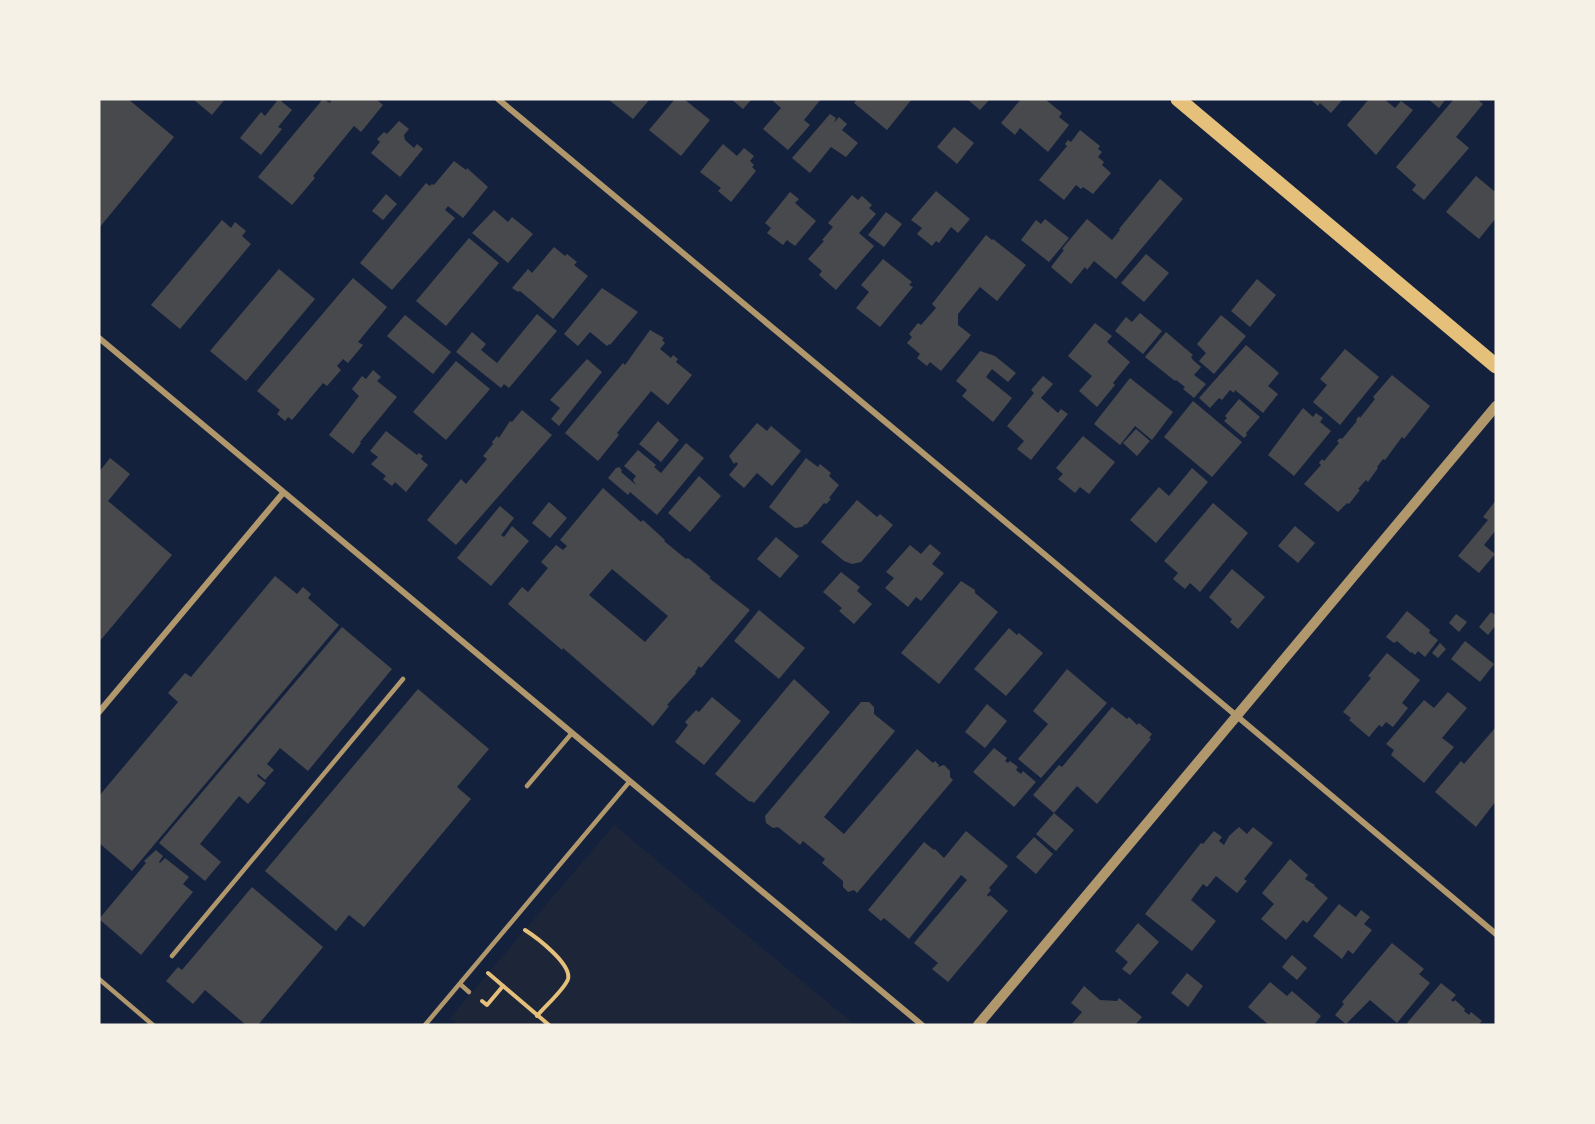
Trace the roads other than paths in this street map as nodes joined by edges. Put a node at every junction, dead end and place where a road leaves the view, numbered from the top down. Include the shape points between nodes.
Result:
1 (498, 99) edge
2 (1178, 99) edge
3 (99, 338) edge
4 (1496, 366) edge
5 (1496, 406) edge
6 (283, 492) junction
7 (403, 680) dead end
8 (99, 712) edge
9 (1238, 716) junction
10 (572, 733) junction
11 (630, 781) junction
12 (527, 786) dead end
13 (1496, 934) edge
14 (172, 956) dead end
15 (99, 979) edge
16 (460, 984) junction
17 (469, 992) dead end
18 (153, 1025) edge
19 (426, 1025) edge
20 (922, 1025) edge
21 (978, 1025) edge

1 - 9 street
2 - 4 main road
3 - 6 street
5 - 9 street
6 - 8 street
6 - 10 street
7 - 14 lane
9 - 13 street
9 - 21 street
10 - 11 street
10 - 12 lane
11 - 16 lane
11 - 20 street
15 - 18 lane
16 - 17 lane
16 - 19 lane

